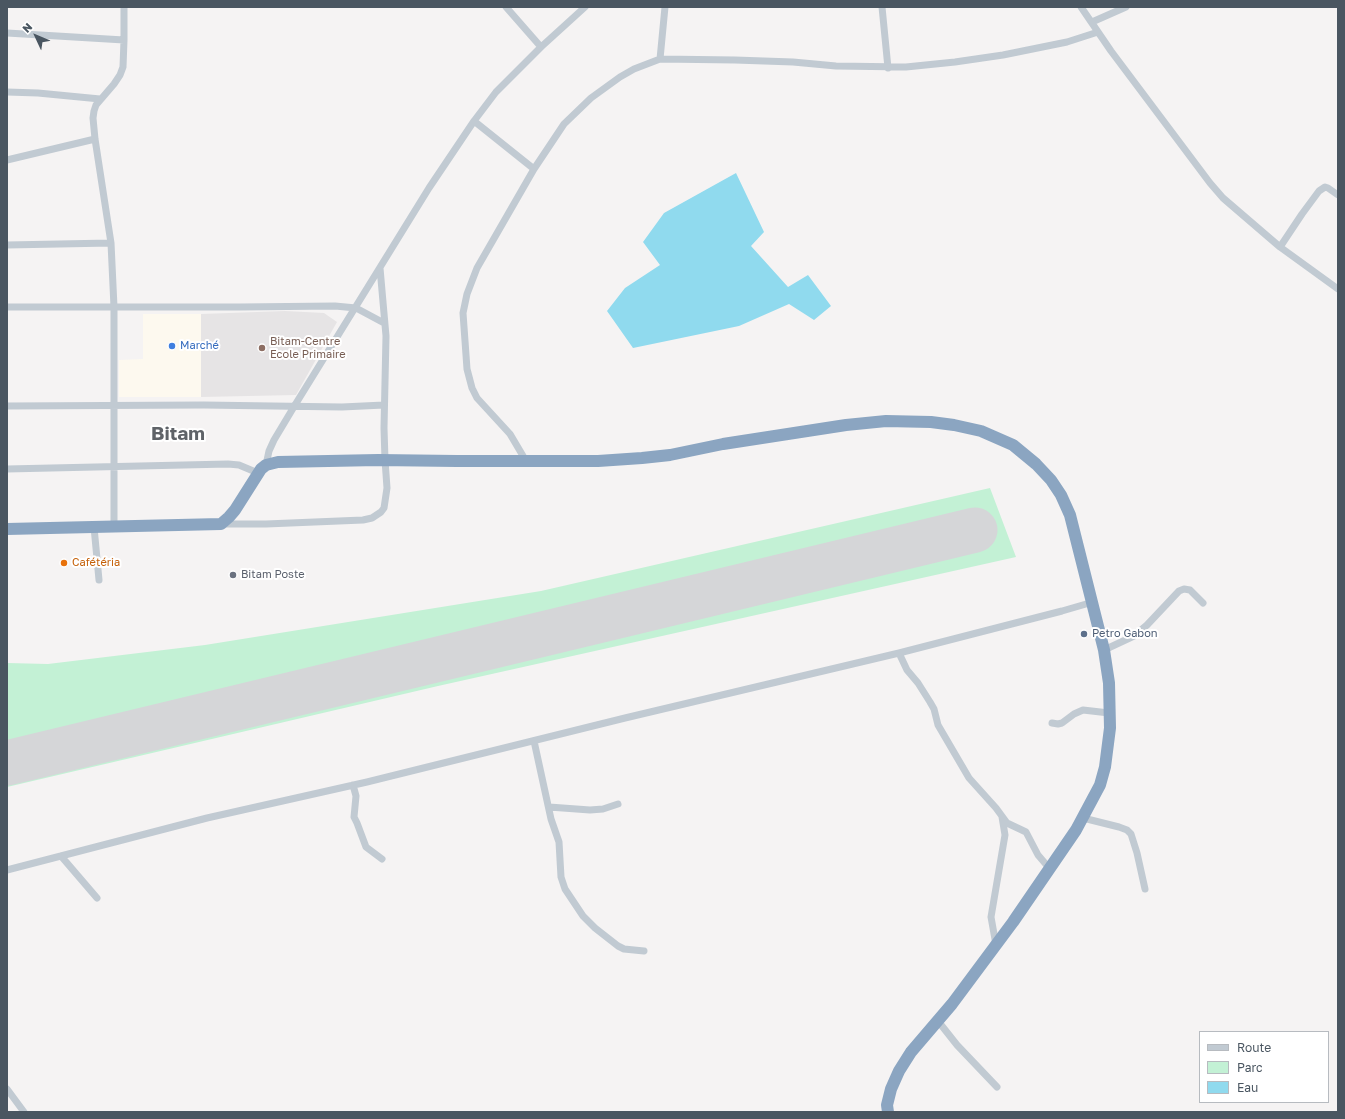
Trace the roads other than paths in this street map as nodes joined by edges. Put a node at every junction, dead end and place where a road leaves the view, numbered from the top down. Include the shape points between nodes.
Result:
1 (124, 7) edge
2 (506, 7) edge
3 (585, 7) edge
4 (665, 7) edge
5 (882, 7) edge
6 (1081, 7) edge
7 (1126, 7) edge
8 (1092, 22) junction
9 (1098, 32) junction
10 (7, 33) edge
11 (124, 40) junction
12 (541, 47) junction
13 (660, 59) junction
14 (888, 68) junction
15 (7, 92) edge
16 (100, 100) junction
17 (474, 121) junction
18 (95, 139) junction
19 (7, 160) edge
20 (534, 169) junction
21 (1338, 195) edge
22 (111, 243) junction
23 (7, 245) edge
24 (1280, 247) junction
25 (380, 268) junction
26 (1338, 289) edge
27 (114, 306) junction
28 (7, 307) edge
29 (356, 308) junction
30 (384, 323) junction
31 (113, 405) junction
32 (295, 405) junction
33 (7, 406) edge
34 (384, 406) junction
35 (384, 460) junction
36 (526, 461) junction
37 (115, 467) junction
38 (7, 469) edge
39 (262, 469) junction
40 (221, 524) junction
41 (114, 526) junction
42 (94, 527) junction
43 (7, 529) edge
44 (99, 580) dead end
45 (1093, 602) junction
46 (1203, 602) dead end
47 (1104, 650) junction
48 (899, 653) junction
49 (1109, 713) junction
50 (1052, 723) dead end
51 (534, 741) junction
52 (353, 785) junction
53 (618, 804) dead end
54 (549, 808) junction
55 (1001, 817) junction
56 (1083, 818) junction
57 (61, 856) junction
58 (382, 859) dead end
59 (1050, 869) junction
60 (7, 870) edge
61 (1145, 889) dead end
62 (97, 898) dead end
63 (996, 945) junction
64 (644, 951) dead end
65 (938, 1021) junction
66 (997, 1087) dead end
67 (7, 1089) edge
68 (24, 1112) edge
69 (888, 1112) edge

1 - 11 street
2 - 12 street
3 - 12 street
4 - 13 street
5 - 14 street
6 - 8 street
7 - 8 street
8 - 9 street
9 - 14 street via 1067,42 1003,55
9 - 24 street via 1210,183 1223,198
10 - 11 street
11 - 16 street via 120,76
12 - 17 street via 496,92
13 - 14 street via 794,62
13 - 20 street via 634,69 591,98 564,124
15 - 16 street
16 - 18 street via 94,111
17 - 20 street
17 - 25 street
18 - 19 street
18 - 22 street
20 - 36 street via 477,268 463,313 467,369 472,388 477,398 510,434
21 - 24 street via 1325,187 1319,191
22 - 23 street
22 - 27 street
24 - 26 street
25 - 29 street
25 - 30 street
27 - 28 street
27 - 29 street
27 - 31 street
29 - 30 street
29 - 32 street
30 - 34 street
31 - 32 street
31 - 33 street
31 - 37 street
32 - 34 street
32 - 39 street via 274,440
34 - 35 street
35 - 36 highway
35 - 39 highway via 278,462
35 - 40 street via 387,488 384,508 372,518
36 - 45 highway via 598,461 663,456 723,444 886,421 931,422 981,431 1013,445 1026,455 1048,476 1061,495 1070,515
37 - 38 street
37 - 39 street via 228,464
37 - 41 street
39 - 40 highway via 235,510
40 - 41 highway
41 - 42 highway
42 - 43 highway
42 - 44 street
45 - 47 highway
45 - 48 street
46 - 47 street via 1190,590 1179,591 1134,636
47 - 49 highway via 1109,683
48 - 51 street
48 - 55 street via 907,670 934,709 938,725 966,773
49 - 50 street via 1083,710 1062,723
49 - 56 highway via 1109,744 1105,767 1100,785
51 - 52 street
51 - 54 street
52 - 57 street via 207,818
52 - 58 street via 356,796 354,817 366,847
53 - 54 street via 590,810
54 - 64 street via 559,842 561,877 572,901 595,928 618,946
55 - 59 street via 1007,823 1026,832 1038,855
55 - 63 street via 1005,835 991,917
56 - 59 highway
56 - 61 street via 1119,827 1131,834
57 - 60 street
57 - 62 street
59 - 63 highway
63 - 65 highway
65 - 66 street
65 - 69 highway via 911,1052 900,1071 891,1089
67 - 68 street

